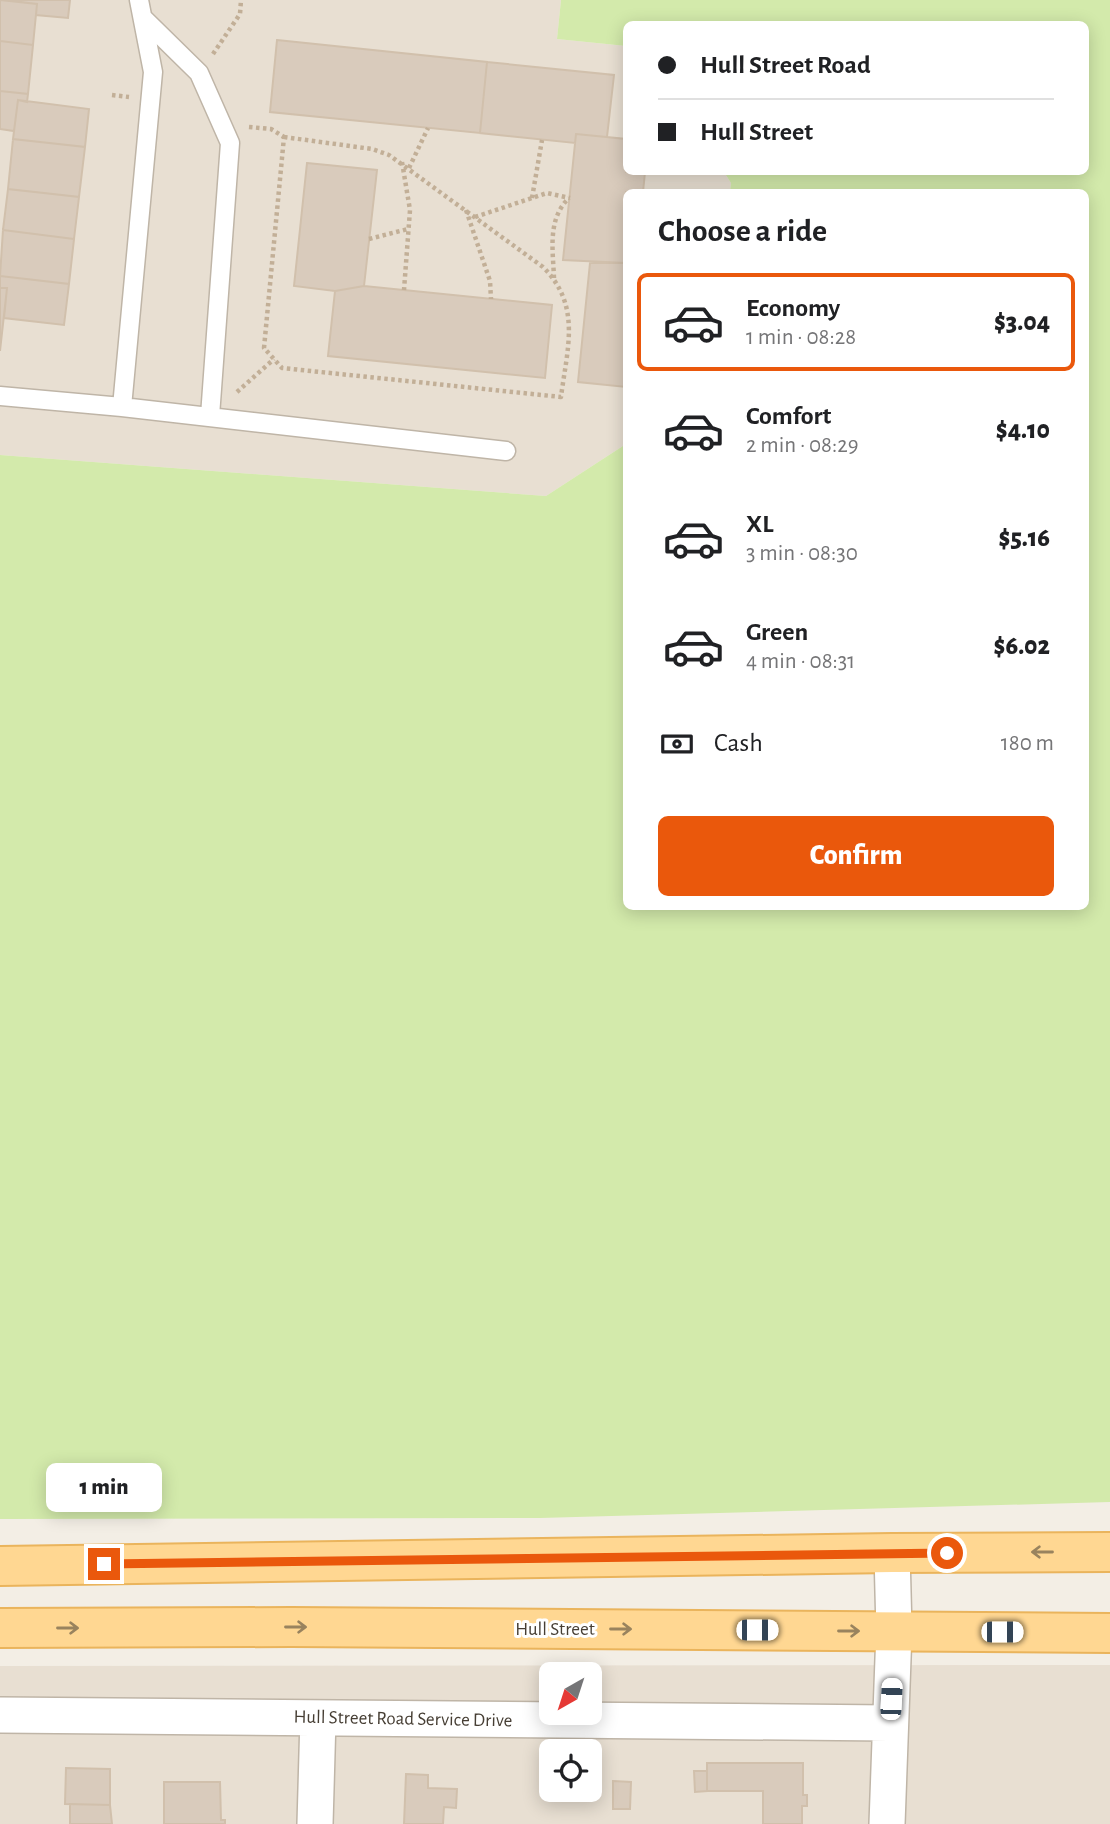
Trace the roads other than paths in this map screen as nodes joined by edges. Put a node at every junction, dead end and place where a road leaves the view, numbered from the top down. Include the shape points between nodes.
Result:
1 (139, 0) edge
2 (144, 19) junction
3 (0, 396) edge
4 (122, 407) junction
5 (210, 416) junction
6 (506, 451) dead end
7 (1110, 1552) edge
8 (892, 1553) junction
9 (0, 1566) edge
10 (0, 1628) edge
11 (894, 1631) junction
12 (1110, 1633) edge
13 (0, 1715) edge
14 (318, 1718) junction
15 (890, 1723) junction
16 (316, 1824) edge
17 (887, 1824) edge

1 - 2 lane
2 - 4 lane via 153,72
2 - 5 lane via 200,73 230,143
3 - 4 lane
4 - 5 lane
5 - 6 lane
7 -> 8 main road
8 - 9 main road
8 - 11 street
10 -> 11 main road, Hull Street
11 - 12 main road, Hull Street
11 - 15 street
13 - 14 street, Hull Street Road Service Drive
14 - 15 street, Hull Street Road Service Drive
14 - 16 street
15 - 17 street

